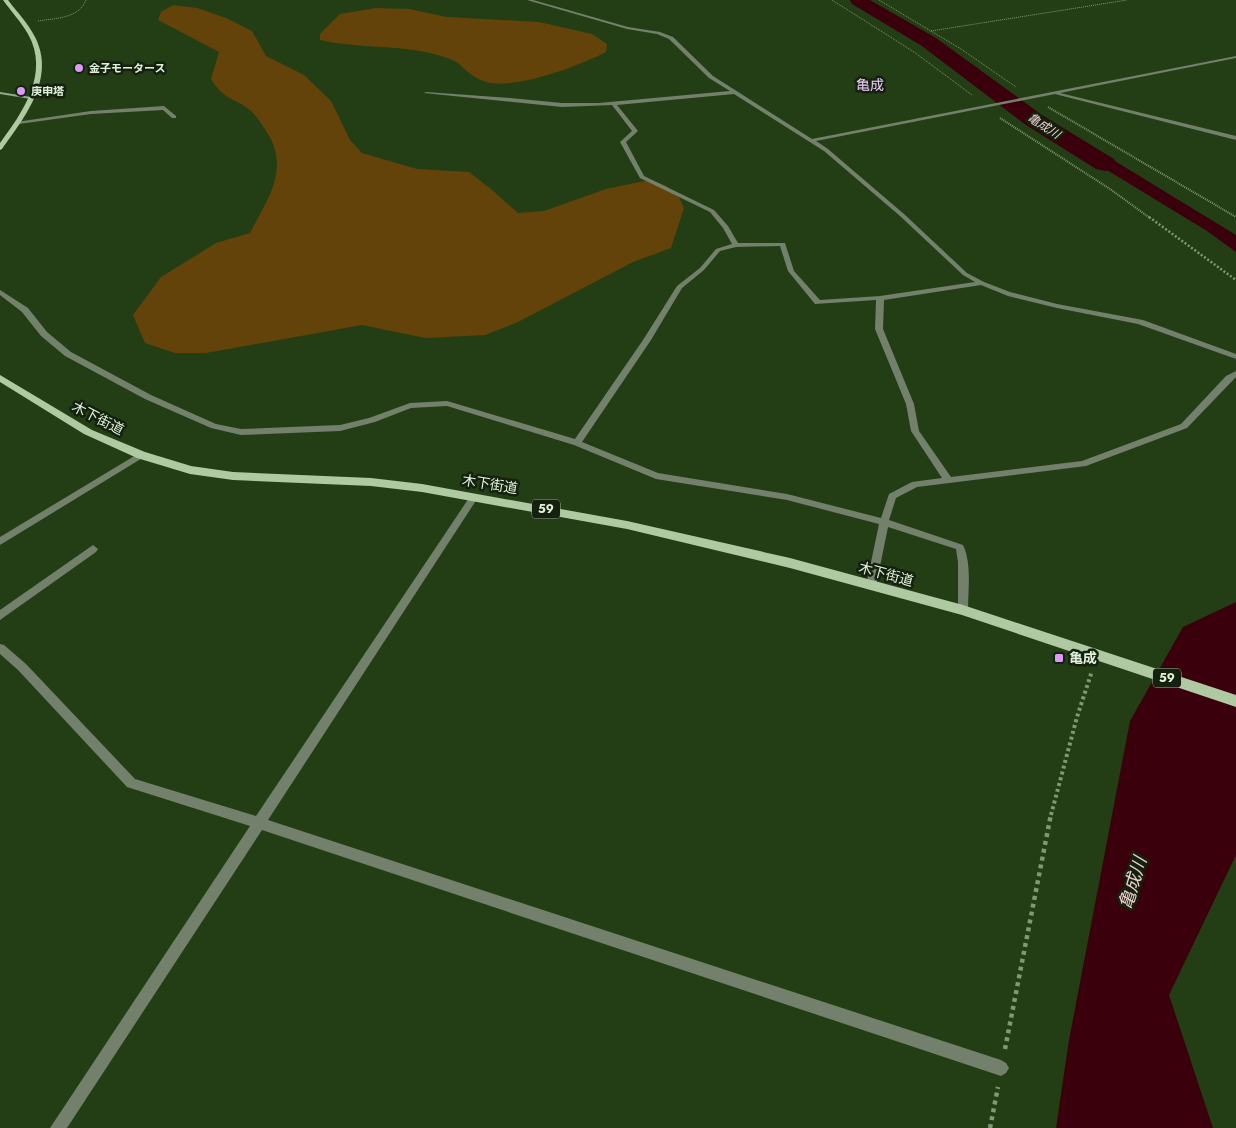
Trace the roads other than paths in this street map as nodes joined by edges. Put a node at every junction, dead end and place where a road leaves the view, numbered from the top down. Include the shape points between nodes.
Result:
1 (5, 0) edge
2 (529, 0) edge
3 (1236, 57) edge
4 (735, 92) junction
5 (0, 93) edge
6 (426, 93) dead end
7 (1053, 93) junction
8 (31, 98) junction
9 (614, 105) junction
10 (174, 117) dead end
11 (19, 122) junction
12 (1236, 138) edge
13 (810, 141) junction
14 (0, 148) edge
15 (736, 245) junction
16 (982, 283) junction
17 (0, 292) edge
18 (880, 298) junction
19 (1236, 357) edge
20 (1236, 373) edge
21 (0, 378) edge
22 (577, 444) junction
23 (141, 455) junction
24 (948, 481) junction
25 (474, 497) junction
26 (884, 522) junction
27 (0, 542) edge
28 (94, 549) dead end
29 (871, 586) junction
30 (963, 610) junction
31 (0, 616) edge
32 (0, 648) edge
33 (1236, 701) edge
34 (258, 822) junction
35 (1001, 1068) road end
36 (58, 1128) edge

1 - 8 main road via 33,38 41,62 41,73
2 - 4 street via 671,38 711,77
3 - 7 street
4 - 9 street
4 - 13 street
5 - 8 street
6 - 9 street via 562,105
7 - 12 street
7 - 13 street
8 - 11 main road
9 - 15 street via 635,131 623,142 642,178 712,211
10 - 11 street via 164,108 129,108
11 - 14 main road
13 - 16 street via 842,163 965,274
15 - 18 street via 783,244 791,271 818,302
15 - 22 street via 718,250 702,269 679,287
16 - 18 street
16 - 19 street via 1008,294 1140,322
17 - 22 street via 25,310 44,334 68,354 148,397 214,426 241,432 340,428 410,406 447,403
18 - 24 street via 879,329 910,404 915,431
20 - 24 street via 1184,426 1082,464
21 - 23 main road, 木下街道 / 59 via 88,432
22 - 26 street via 656,476 787,497
23 - 25 main road, 木下街道 / 59 via 190,470 233,476 370,482
23 - 27 street
24 - 26 street via 915,484 892,496
25 - 29 main road, 木下街道 / 59 via 627,525 790,563
25 - 34 street
26 - 29 street
26 - 30 street via 960,546
28 - 31 street
29 - 30 main road, 木下街道 / 59
30 - 33 main road, 木下街道 / 59
32 - 34 street via 22,667 131,783
34 - 35 street
34 - 36 street

